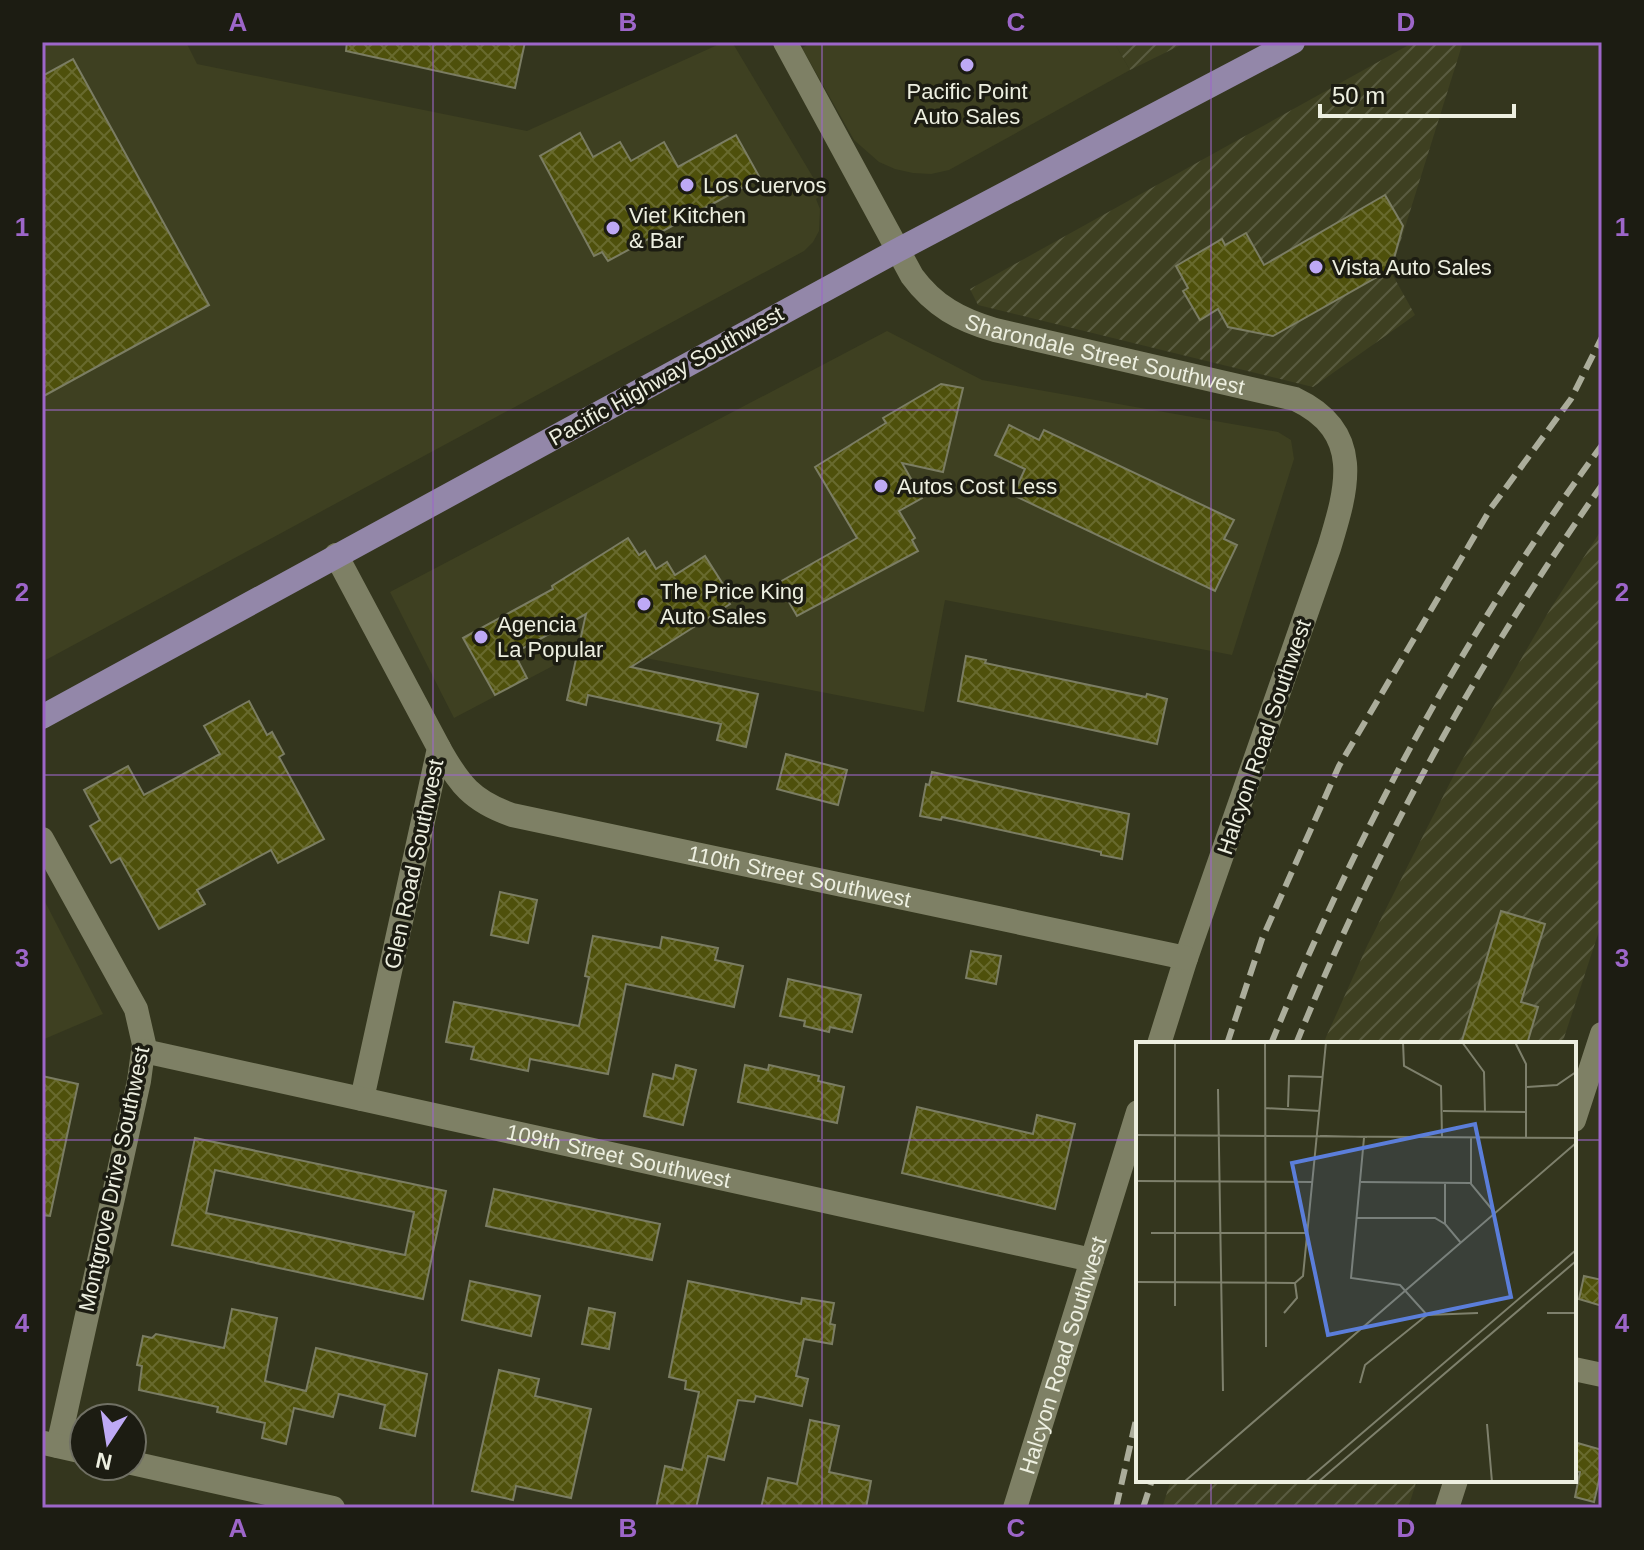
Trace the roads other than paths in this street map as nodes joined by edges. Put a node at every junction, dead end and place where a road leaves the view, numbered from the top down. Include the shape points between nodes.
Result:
1 (785, 42) edge
2 (1293, 42) edge
3 (898, 250) junction
4 (1331, 429) joint
5 (336, 555) junction
6 (42, 717) edge
7 (439, 748) junction
8 (42, 839) edge
9 (1186, 958) junction
10 (1602, 1034) edge
11 (1160, 1042) edge
12 (144, 1051) junction
13 (362, 1099) junction
14 (1576, 1114) edge
15 (1136, 1118) edge
16 (1092, 1260) junction
17 (1576, 1369) edge
18 (1602, 1375) edge
19 (50, 1444) edge
20 (148, 1467) edge
21 (1455, 1482) edge
22 (300, 1504) edge
23 (333, 1508) edge
24 (1015, 1508) edge
25 (1447, 1508) edge

1 - 3 street, Sharondale Street Southwest
2 - 3 main road, Pacific Highway Southwest
3 - 4 street, Sharondale Street Southwest via 930,298 966,320 1295,399
3 - 5 main road, Pacific Highway Southwest
4 - 9 street, Halcyon Road Southwest via 1346,461 1340,514
5 - 6 main road, Pacific Highway Southwest
5 - 7 street, Glen Road Southwest
7 - 9 street, 110th Street Southwest via 470,794 512,815
7 - 13 street, Glen Road Southwest
8 - 12 street, Montgrove Drive Southwest via 130,994 142,1026
9 - 11 street, Halcyon Road Southwest
10 - 14 street
12 - 13 street, 109th Street Southwest
12 - 19 street, Montgrove Drive Southwest
13 - 16 street, 109th Street Southwest
15 - 16 street, Halcyon Road Southwest
16 - 24 street, Halcyon Road Southwest
17 - 18 street
20 - 22 street
21 - 25 street
22 - 23 street

